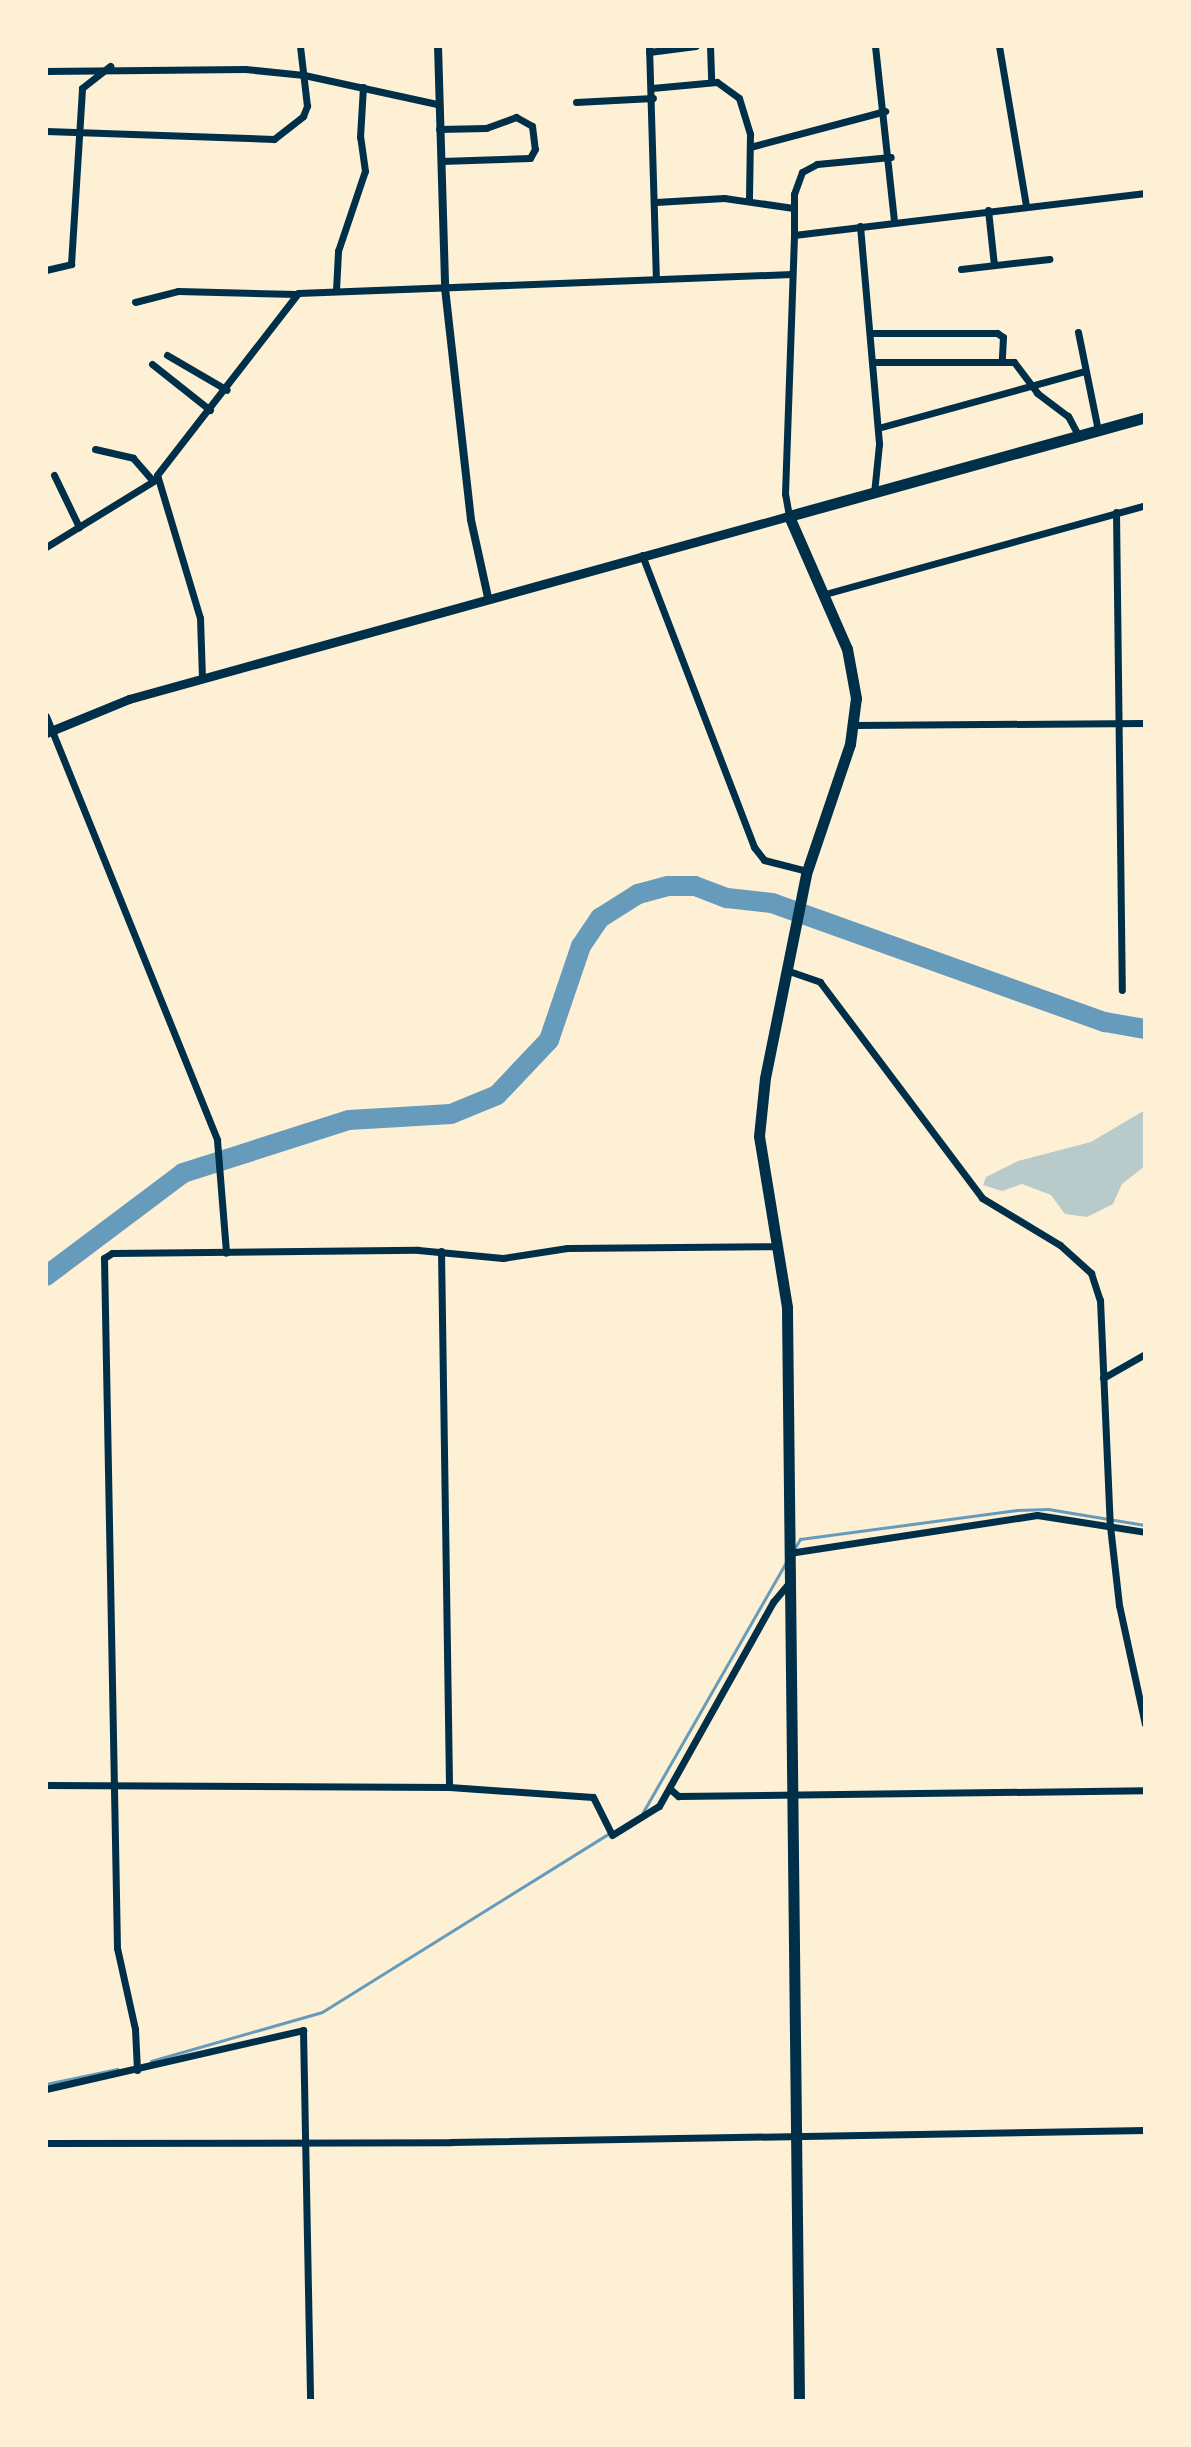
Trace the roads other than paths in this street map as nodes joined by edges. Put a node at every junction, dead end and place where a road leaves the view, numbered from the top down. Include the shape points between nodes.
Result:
1 (300, 46) edge
2 (438, 46) edge
3 (696, 46) edge
4 (710, 46) edge
5 (875, 46) edge
6 (999, 46) edge
7 (649, 49) edge
8 (110, 66) junction
9 (46, 71) edge
10 (304, 75) junction
11 (711, 82) junction
12 (363, 87) junction
13 (652, 88) junction
14 (653, 98) junction
15 (576, 102) dead end
16 (437, 104) junction
17 (885, 111) junction
18 (439, 129) junction
19 (77, 130) junction
20 (46, 131) edge
21 (750, 147) junction
22 (891, 157) junction
23 (441, 161) junction
24 (1145, 193) edge
25 (749, 201) junction
26 (656, 202) junction
27 (1026, 205) junction
28 (793, 208) junction
29 (988, 210) junction
30 (894, 221) junction
31 (860, 226) junction
32 (794, 235) junction
33 (1049, 259) dead end
34 (994, 265) junction
35 (961, 269) dead end
36 (46, 270) edge
37 (792, 274) junction
38 (656, 277) junction
39 (445, 288) junction
40 (336, 290) junction
41 (296, 294) junction
42 (135, 302) dead end
43 (1078, 332) dead end
44 (870, 333) junction
45 (167, 355) dead end
46 (1002, 359) junction
47 (872, 362) junction
48 (152, 364) dead end
49 (1085, 371) junction
50 (1031, 386) junction
51 (227, 390) junction
52 (210, 410) junction
53 (1145, 417) edge
54 (878, 428) junction
55 (1098, 430) junction
56 (1078, 435) junction
57 (95, 449) dead end
58 (54, 475) dead end
59 (155, 480) junction
60 (874, 493) junction
61 (1145, 505) edge
62 (1116, 512) junction
63 (789, 516) junction
64 (79, 527) junction
65 (46, 547) edge
66 (642, 555) junction
67 (825, 594) junction
68 (488, 597) junction
69 (202, 678) junction
70 (46, 716) edge
71 (1145, 723) edge
72 (1119, 724) junction
73 (855, 725) junction
74 (50, 731) edge
75 (806, 873) junction
76 (786, 970) junction
77 (1122, 990) dead end
78 (776, 1246) junction
79 (441, 1251) junction
80 (226, 1253) junction
81 (1145, 1354) edge
82 (1103, 1378) junction
83 (1110, 1526) junction
84 (1145, 1532) edge
85 (789, 1553) junction
86 (789, 1583) junction
87 (1145, 1724) edge
88 (112, 1784) junction
89 (46, 1785) edge
90 (449, 1787) junction
91 (670, 1789) junction
92 (1145, 1790) edge
93 (793, 1795) junction
94 (137, 2070) junction
95 (46, 2089) edge
96 (1145, 2130) edge
97 (797, 2137) junction
98 (305, 2141) junction
99 (46, 2143) edge
100 (310, 2401) edge
101 (799, 2401) edge

1 - 10 street
2 - 16 street
3 - 7 street
4 - 11 street
5 - 17 street
6 - 27 street
7 - 13 street
8 - 9 street
8 - 10 street
8 - 19 street via 84,84
10 - 12 street
10 - 19 street via 303,116 274,139
11 - 13 street
11 - 21 street via 726,86 742,102
12 - 16 street
12 - 40 street via 360,137 365,171 338,251
13 - 14 street
14 - 15 street
14 - 26 street
16 - 18 street
17 - 21 street
17 - 22 street
18 - 23 street
18 - 23 street via 486,128 516,117 532,126 535,149 530,158
19 - 20 street
19 - 36 street via 71,264 68,269
21 - 25 street
22 - 28 street via 809,167 798,179
22 - 30 street
23 - 39 street
24 - 27 street
25 - 26 street
25 - 28 street
26 - 38 street
27 - 29 street
28 - 32 street
29 - 30 street
29 - 34 street
30 - 31 street
31 - 32 street
31 - 44 street
32 - 37 street
33 - 34 street
34 - 35 street
37 - 38 street
37 - 63 street via 785,486
38 - 39 street
39 - 40 street
39 - 68 street via 471,520
40 - 41 street
41 - 42 street via 178,291
41 - 51 street
43 - 49 street
44 - 46 street via 997,333 1003,337
44 - 47 street
45 - 51 street
46 - 47 street
46 - 50 street via 1018,365
47 - 54 street
48 - 52 street
49 - 50 street
49 - 55 street
50 - 54 street
50 - 56 street via 1068,416
51 - 52 street
52 - 59 street
53 - 55 main road
54 - 60 street
55 - 56 main road
56 - 60 main road
57 - 59 street via 133,458
58 - 64 street
59 - 64 street
59 - 69 street via 197,602
60 - 63 main road
61 - 62 street
62 - 67 street
62 - 72 street
63 - 66 main road
63 - 67 main road
64 - 65 street
66 - 68 main road
66 - 75 street via 754,847 764,860
67 - 73 main road via 852,669
68 - 69 main road
69 - 74 main road
70 - 74 street
71 - 72 street
72 - 73 street
72 - 77 street
73 - 75 main road
74 - 80 street via 217,1140
75 - 76 main road
76 - 78 main road via 759,1136
76 - 82 street via 820,982 982,1198 1060,1245 1091,1273 1100,1300
78 - 79 street via 567,1248 503,1258
78 - 85 main road via 787,1307
79 - 80 street
79 - 90 street
80 - 88 street via 112,1253 102,1263
81 - 82 street
82 - 83 street
83 - 84 street
83 - 85 street via 1037,1515
83 - 87 street via 1119,1605
85 - 86 main road
86 - 91 street via 773,1602
86 - 93 main road
88 - 89 street
88 - 90 street
88 - 94 street via 117,1948 135,2029
90 - 91 street via 593,1797 601,1804 612,1835 652,1812
91 - 93 street via 678,1796
92 - 93 street
93 - 97 main road
94 - 95 street
94 - 98 street via 303,2030
96 - 97 street
97 - 98 street
97 - 101 main road
98 - 99 street
98 - 100 street

